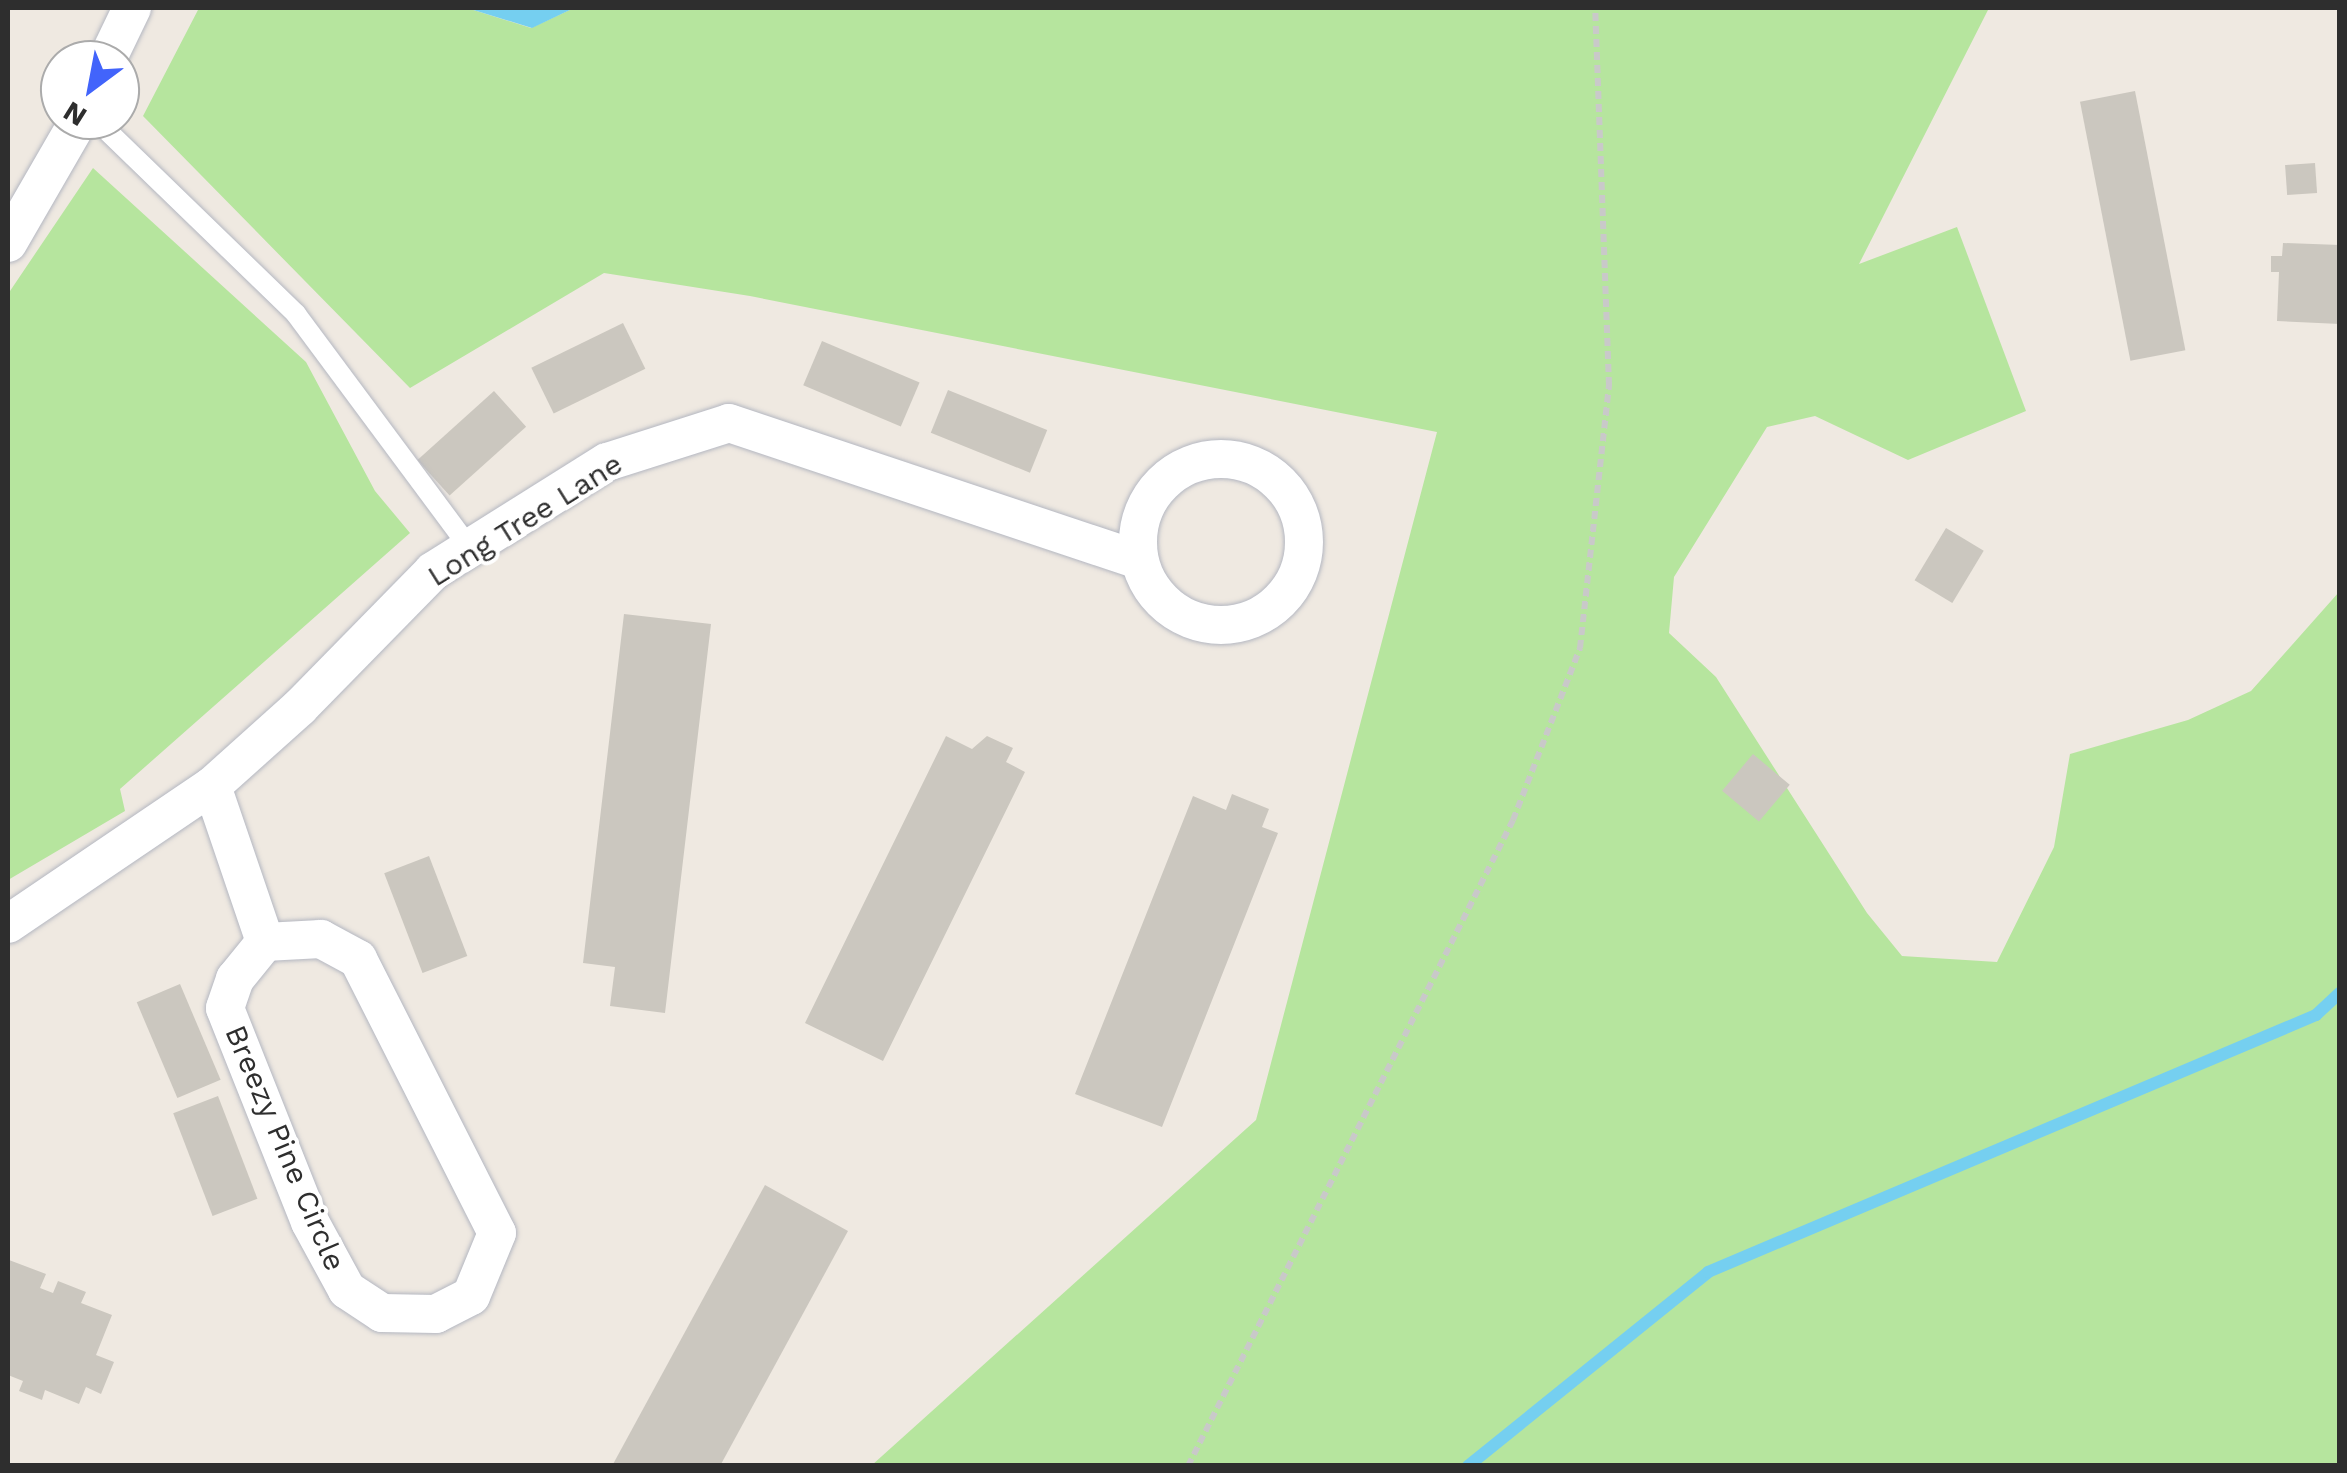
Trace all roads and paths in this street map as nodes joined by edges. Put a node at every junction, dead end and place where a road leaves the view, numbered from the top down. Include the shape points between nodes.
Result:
1 (132, 8) edge
2 (1595, 8) edge
3 (117, 40) edge
4 (68, 140) edge
5 (117, 140) edge
6 (8, 244) edge
7 (470, 548) junction
8 (1139, 560) junction
9 (212, 786) junction
10 (8, 924) edge
11 (265, 942) junction
12 (1188, 1466) edge

1 - 3 street
2 - 12 path via 1610,385 1580,648 1512,820
4 - 6 street
5 - 7 lane via 296,314
7 - 8 street, Long Tree Lane via 608,462 729,423
7 - 9 street, Long Tree Lane via 433,571 300,708
8 - 8 street via 1137,534 1151,498 1179,470 1204,460 1256,466 1278,481 1304,529 1304,558 1294,584 1251,621 1194,622 1150,587
9 - 10 street, Long Tree Lane
9 - 11 street
11 - 11 street, Breezy Pine Circle via 235,979 225,1008 310,1222 347,1290 382,1312 436,1314 471,1296 497,1233 358,959 321,938

